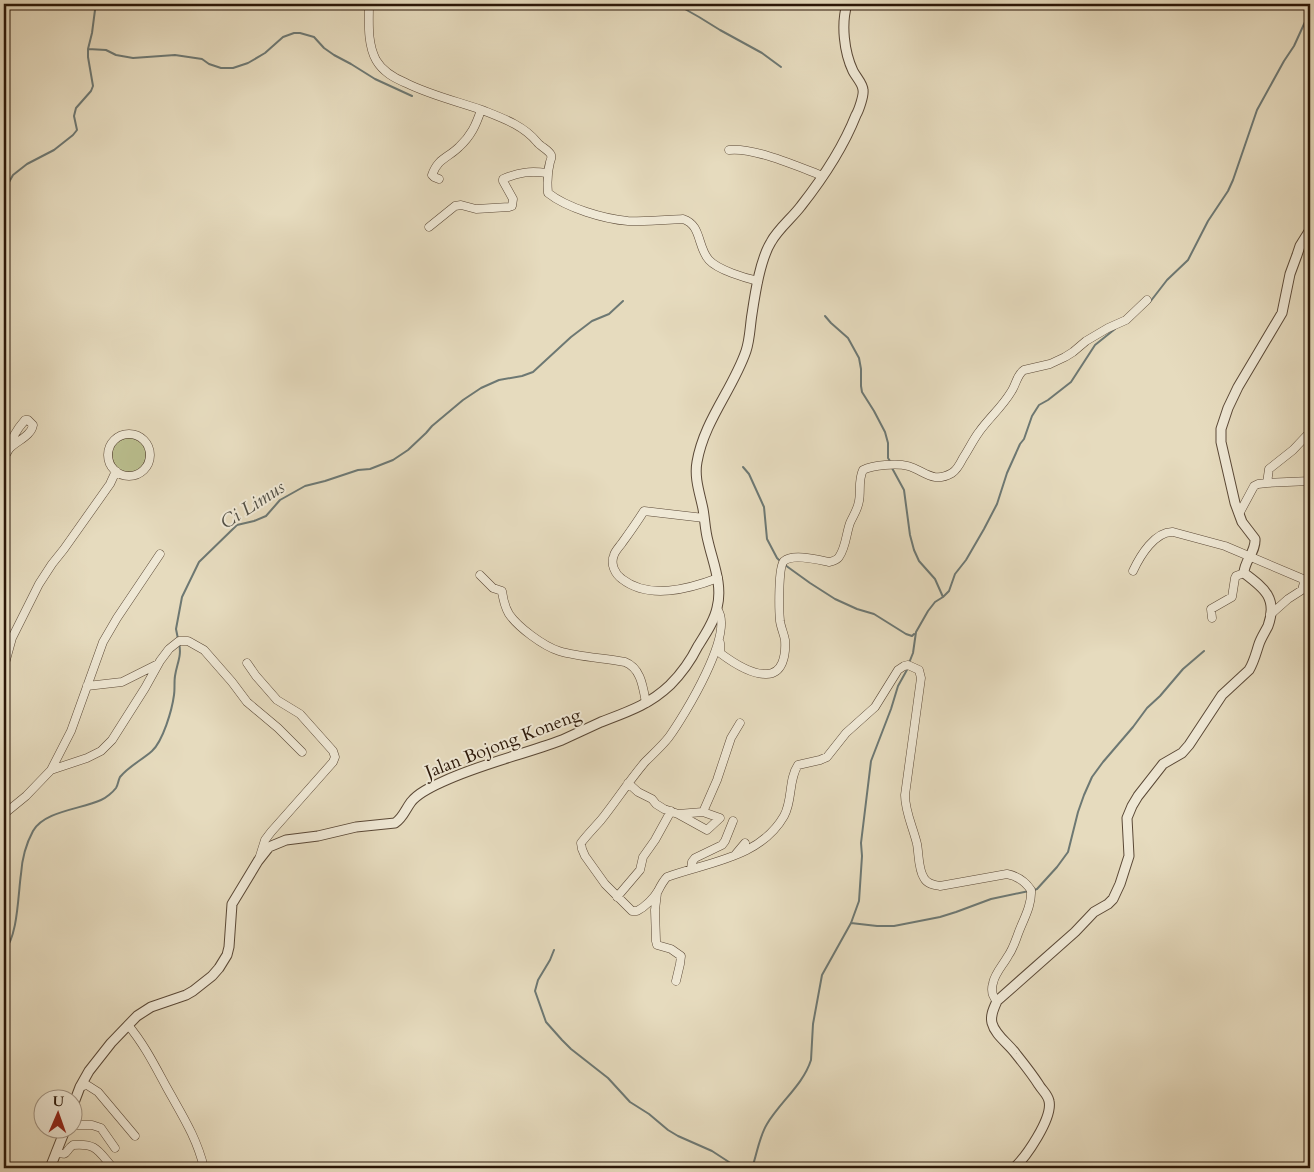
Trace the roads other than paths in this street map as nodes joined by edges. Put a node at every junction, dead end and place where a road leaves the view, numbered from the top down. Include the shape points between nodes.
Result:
1 (369, 4) edge
2 (847, 4) edge
3 (481, 110) junction
4 (729, 150) dead end
5 (547, 173) junction
6 (823, 176) junction
7 (439, 179) dead end
8 (429, 227) dead end
9 (1310, 230) edge
10 (758, 281) junction
11 (1147, 300) dead end
12 (1310, 432) edge
13 (10, 448) dead end
14 (4, 458) edge
15 (116, 471) junction
16 (1310, 481) edge
17 (1267, 483) junction
18 (1239, 514) junction
19 (704, 518) junction
20 (160, 554) dead end
21 (1250, 556) junction
22 (1133, 571) dead end
23 (1244, 573) junction
24 (480, 575) dead end
25 (718, 578) junction
26 (1308, 580) edge
27 (717, 609) junction
28 (1270, 615) junction
29 (1212, 618) dead end
30 (720, 638) junction
31 (4, 663) edge
32 (158, 664) junction
33 (247, 664) dead end
34 (88, 686) junction
35 (646, 703) junction
36 (740, 723) dead end
37 (302, 752) dead end
38 (51, 770) junction
39 (628, 783) junction
40 (675, 812) junction
41 (704, 812) junction
42 (4, 814) edge
43 (733, 821) dead end
44 (745, 843) dead end
45 (734, 857) junction
46 (258, 861) junction
47 (691, 869) junction
48 (657, 893) junction
49 (617, 897) junction
50 (676, 981) dead end
51 (997, 1001) junction
52 (128, 1025) junction
53 (80, 1087) junction
54 (79, 1090) edge
55 (82, 1125) edge
56 (135, 1136) dead end
57 (61, 1140) edge
58 (115, 1148) dead end
59 (56, 1152) junction
60 (50, 1168) edge
61 (113, 1168) edge
62 (204, 1168) edge
63 (1014, 1168) edge

1 - 3 street via 370,42 382,68 420,90
2 - 6 street via 844,28 847,52 863,93 857,115
3 - 5 street via 510,120 532,136 552,158
3 - 7 street via 463,143 436,167 432,175
4 - 6 street via 750,151
5 - 8 street via 532,171 504,180 512,206 476,209 455,206
5 - 10 street via 548,193 585,211 628,221 688,221 696,229 709,261 738,276
6 - 10 street via 769,244
9 - 18 street via 1290,274 1284,307 1238,387 1223,422 1221,442
10 - 19 street via 745,354 711,421 697,460 696,479
11 - 30 street via 1126,320 1086,341 1066,357 1021,372 1008,398 978,433 954,472 938,478 902,465 863,470 858,507 837,559 829,562 790,558 780,568 780,620 785,645 784,660 778,671 761,674 744,668 720,653
12 - 17 street via 1269,469
13 - 14 street
15 - 15 street via 108,454 114,440 127,434 141,438 148,446 150,456 144,469 130,476
15 - 31 street via 39,584 12,638
16 - 17 street
17 - 18 street via 1254,486
18 - 21 street via 1255,539
19 - 25 street
19 - 25 street via 644,511 614,555 613,565 617,575 642,589 691,588
20 - 34 street via 103,642
21 - 22 street via 1167,531 1149,545
21 - 23 street
21 - 26 street
23 - 28 street via 1266,592
23 - 29 street via 1236,576 1232,597 1210,609
24 - 35 street via 493,588 502,591 509,614 545,644 558,651 630,664 637,671
25 - 27 street, Jalan Bojong Koneng
26 - 28 street via 1302,590
27 - 30 street via 721,616
27 - 35 street, Jalan Bojong Koneng via 707,632 681,673
28 - 51 street via 1249,670 1222,696 1189,745 1163,764 1132,806 1127,818 1128,861 1113,899 1094,912
30 - 39 street via 686,710 668,738
32 - 34 street via 122,682
32 - 37 street via 179,641 188,641 204,650 248,702
32 - 38 street via 112,740 87,758
33 - 46 street via 277,700 300,714 334,751 335,757 265,840
34 - 38 street via 71,731
35 - 46 street, Jalan Bojong Koneng via 562,739 441,783 414,798 395,823 281,842 269,847
36 - 41 street via 731,738
38 - 42 street
39 - 40 street via 664,809
39 - 49 street via 581,843 585,856
40 - 41 street
40 - 41 street via 707,830 720,818
40 - 49 street via 643,857 640,870
43 - 47 street via 722,845 695,858
44 - 45 street
45 - 47 street
45 - 51 street via 770,834 780,821 790,799 793,775 798,765 827,757 846,733 875,707 898,670 910,665 920,672 921,678 905,805 923,877 927,882 940,886 1007,874 1022,880 1031,890 1029,907 1015,944 994,978 992,994
46 - 52 street, Jalan Bojong Koneng via 232,904 229,947 219,968 193,991 151,1007
47 - 48 street via 667,877
48 - 49 street via 637,911
48 - 50 street via 656,941 657,945 681,956
51 - 63 street via 992,1024 1030,1071 1050,1103 1047,1119
52 - 53 street, Jalan Bojong Koneng via 93,1066
52 - 62 street via 145,1048 192,1133
53 - 54 street, Jalan Bojong Koneng
53 - 56 street via 87,1086 98,1092
55 - 58 street via 101,1128
57 - 59 street
59 - 60 street
59 - 61 street via 64,1155 73,1145 91,1146

